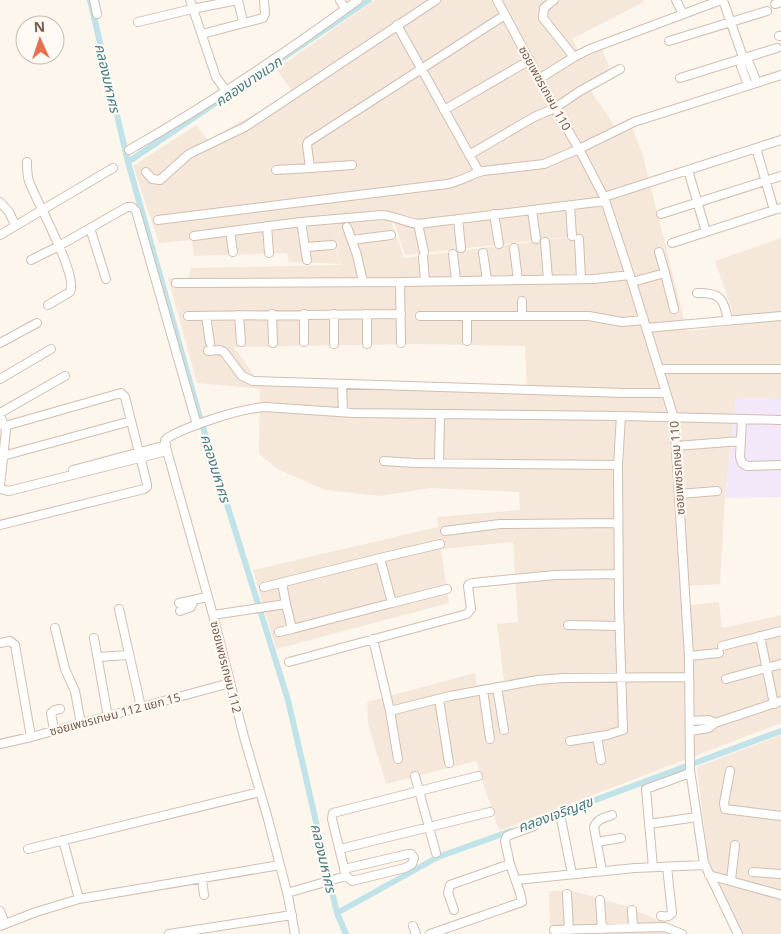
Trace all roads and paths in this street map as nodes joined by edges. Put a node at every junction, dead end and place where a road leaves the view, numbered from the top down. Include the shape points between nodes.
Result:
1 (94, 0) edge
2 (190, 0) edge
3 (238, 0) edge
4 (264, 0) edge
5 (340, 0) edge
6 (358, 0) edge
7 (436, 0) edge
8 (497, 0) edge
9 (554, 0) edge
10 (676, 0) edge
11 (723, 2) edge
12 (192, 9) junction
13 (345, 9) junction
14 (766, 11) dead end
15 (97, 14) dead end
16 (683, 14) junction
17 (505, 15) junction
18 (138, 22) dead end
19 (243, 22) junction
20 (730, 22) junction
21 (397, 25) junction
22 (202, 34) junction
23 (669, 41) dead end
24 (777, 48) dead end
25 (574, 57) junction
26 (743, 59) junction
27 (530, 60) junction
28 (620, 69) dead end
29 (422, 70) junction
30 (781, 75) edge
31 (680, 78) dead end
32 (539, 79) junction
33 (756, 83) junction
34 (748, 85) junction
35 (226, 91) junction
36 (555, 108) junction
37 (444, 110) junction
38 (781, 140) edge
39 (756, 148) junction
40 (579, 149) junction
41 (129, 150) dead end
42 (469, 155) junction
43 (26, 162) dead end
44 (352, 165) dead end
45 (113, 168) dead end
46 (310, 168) junction
47 (276, 170) dead end
48 (688, 170) junction
49 (146, 172) dead end
50 (479, 172) junction
51 (781, 176) edge
52 (766, 181) junction
53 (604, 199) junction
54 (0, 202) edge
55 (698, 202) junction
56 (570, 206) junction
57 (778, 209) edge
58 (532, 210) junction
59 (42, 211) junction
60 (494, 214) junction
61 (661, 214) dead end
62 (458, 219) junction
63 (158, 220) dead end
64 (300, 222) junction
65 (418, 224) junction
66 (15, 225) junction
67 (267, 226) junction
68 (90, 228) junction
69 (347, 228) dead end
70 (230, 231) junction
71 (706, 232) junction
72 (0, 235) edge
73 (391, 235) dead end
74 (194, 236) dead end
75 (536, 239) dead end
76 (352, 240) junction
77 (545, 242) dead end
78 (672, 243) dead end
79 (499, 244) dead end
80 (332, 245) dead end
81 (60, 246) junction
82 (306, 247) junction
83 (461, 248) dead end
84 (514, 248) dead end
85 (233, 252) dead end
86 (659, 252) dead end
87 (269, 253) dead end
88 (484, 253) dead end
89 (453, 254) dead end
90 (31, 260) dead end
91 (307, 260) dead end
92 (664, 273) junction
93 (106, 279) dead end
94 (581, 279) junction
95 (631, 279) junction
96 (425, 280) junction
97 (456, 280) junction
98 (487, 280) junction
99 (518, 280) junction
100 (548, 280) junction
101 (363, 282) junction
102 (400, 282) junction
103 (176, 283) dead end
104 (697, 293) dead end
105 (522, 301) dead end
106 (48, 305) dead end
107 (674, 309) dead end
108 (272, 314) junction
109 (304, 314) junction
110 (334, 314) junction
111 (367, 314) junction
112 (401, 314) junction
113 (239, 315) junction
114 (188, 316) dead end
115 (206, 316) junction
116 (420, 316) dead end
117 (467, 316) junction
118 (522, 316) junction
119 (781, 316) edge
120 (644, 320) junction
121 (728, 320) junction
122 (37, 323) dead end
123 (646, 328) junction
124 (467, 341) dead end
125 (241, 342) dead end
126 (304, 342) dead end
127 (0, 343) edge
128 (273, 343) dead end
129 (401, 343) dead end
130 (334, 344) dead end
131 (367, 344) dead end
132 (51, 349) dead end
133 (659, 369) junction
134 (781, 369) edge
135 (65, 376) dead end
136 (0, 379) edge
137 (342, 384) junction
138 (666, 392) junction
139 (342, 412) junction
140 (0, 414) edge
141 (440, 414) junction
142 (621, 416) junction
143 (674, 418) junction
144 (742, 420) junction
145 (781, 420) edge
146 (131, 421) junction
147 (199, 424) junction
148 (2, 426) edge
149 (741, 441) junction
150 (676, 446) junction
151 (166, 448) junction
152 (140, 455) junction
153 (2, 456) edge
154 (384, 461) dead end
155 (439, 463) junction
156 (618, 465) junction
157 (781, 465) edge
158 (1, 487) edge
159 (718, 491) dead end
160 (679, 494) junction
161 (618, 522) junction
162 (0, 525) edge
163 (445, 531) dead end
164 (440, 544) dead end
165 (380, 558) junction
166 (619, 574) junction
167 (282, 583) junction
168 (264, 587) dead end
169 (447, 589) dead end
170 (207, 597) junction
171 (392, 603) junction
172 (286, 604) junction
173 (180, 607) dead end
174 (119, 609) dead end
175 (213, 615) junction
176 (568, 625) dead end
177 (620, 626) junction
178 (55, 628) dead end
179 (292, 629) junction
180 (781, 631) edge
181 (279, 632) dead end
182 (760, 636) junction
183 (94, 638) dead end
184 (373, 639) junction
185 (0, 643) edge
186 (128, 655) junction
187 (689, 656) junction
188 (98, 657) junction
189 (289, 662) dead end
190 (781, 664) edge
191 (766, 668) junction
192 (622, 677) junction
193 (689, 677) junction
194 (726, 679) dead end
195 (230, 683) junction
196 (497, 687) junction
197 (483, 690) junction
198 (439, 699) junction
199 (777, 702) edge
200 (141, 707) junction
201 (60, 709) dead end
202 (390, 711) junction
203 (108, 717) junction
204 (690, 721) junction
205 (715, 723) junction
206 (81, 724) junction
207 (54, 730) junction
208 (504, 730) dead end
209 (690, 731) junction
210 (31, 737) junction
211 (596, 737) junction
212 (490, 739) dead end
213 (570, 741) dead end
214 (0, 744) edge
215 (398, 758) dead end
216 (602, 760) dead end
217 (449, 763) dead end
218 (690, 768) junction
219 (730, 771) dead end
220 (415, 776) dead end
221 (478, 776) dead end
222 (419, 791) junction
223 (260, 792) junction
224 (490, 812) dead end
225 (612, 815) dead end
226 (781, 816) edge
227 (697, 817) junction
228 (561, 819) dead end
229 (649, 824) junction
230 (534, 826) dead end
231 (429, 828) junction
232 (621, 838) dead end
233 (63, 840) junction
234 (597, 842) junction
235 (735, 845) dead end
236 (28, 849) dead end
237 (340, 849) junction
238 (436, 854) dead end
239 (510, 864) junction
240 (280, 865) junction
241 (705, 865) junction
242 (653, 867) junction
243 (667, 867) junction
244 (602, 872) junction
245 (753, 872) dead end
246 (344, 874) junction
247 (572, 874) junction
248 (781, 874) edge
249 (709, 875) junction
250 (202, 879) junction
251 (516, 880) junction
252 (731, 880) junction
253 (287, 893) junction
254 (567, 894) dead end
255 (204, 895) dead end
256 (781, 895) edge
257 (79, 899) junction
258 (600, 900) dead end
259 (454, 910) dead end
260 (632, 910) dead end
261 (0, 911) edge
262 (292, 915) junction
263 (661, 916) dead end
264 (3, 925) edge
265 (413, 926) dead end
266 (633, 927) junction
267 (602, 928) junction
268 (554, 930) dead end
269 (569, 930) junction
270 (658, 930) edge
271 (169, 934) edge
272 (295, 934) edge
273 (416, 934) edge
274 (430, 934) edge
275 (682, 934) edge
276 (738, 934) edge

1 - 15 street
2 - 12 street
3 - 12 street
3 - 19 street
4 - 19 street via 266,14 263,18
5 - 13 street
6 - 13 street
7 - 21 street
8 - 17 street, ซอยเพชรเกษม 110
9 - 25 street via 544,8 543,18
10 - 16 street
11 - 16 street
11 - 20 street
12 - 18 street
12 - 22 street
13 - 35 street
14 - 20 street
16 - 25 street
17 - 27 street, ซอยเพชรเกษม 110
17 - 29 street
19 - 22 street
20 - 23 street
20 - 26 street
21 - 29 street
21 - 49 street via 245,127 189,154 160,180 152,179
22 - 35 street via 216,76
24 - 26 street
25 - 32 street
26 - 31 street
26 - 33 street via 750,63
26 - 34 street via 741,66
27 - 32 street, ซอยเพชรเกษม 110
27 - 37 street
28 - 36 street
29 - 37 street
29 - 46 street via 308,142
30 - 33 street
32 - 36 street, ซอยเพชรเกษม 110
33 - 34 street
34 - 40 street via 634,122
35 - 41 street
36 - 40 street, ซอยเพชรเกษม 110
36 - 42 street
37 - 42 street
38 - 39 street
39 - 48 street
39 - 52 street
40 - 50 street via 544,164
40 - 53 street, ซอยเพชรเกษม 110
42 - 50 street
43 - 59 street via 29,181
44 - 46 street
45 - 59 street
46 - 47 street
48 - 53 street
48 - 55 street
50 - 63 street via 455,183
51 - 52 street
52 - 55 street
52 - 57 street
53 - 56 street
53 - 95 street, ซอยเพชรเกษม 110
54 - 66 street
55 - 61 street
55 - 71 street
56 - 58 street
56 - 94 street
57 - 71 street
58 - 60 street
58 - 75 street
59 - 66 street
59 - 81 street
60 - 62 street
60 - 79 street
62 - 65 street
62 - 83 street
64 - 65 street via 382,215
64 - 67 street
64 - 82 street
65 - 96 street
66 - 72 street
67 - 70 street
67 - 87 street
68 - 81 street
68 - 93 street
68 - 147 street via 127,206 136,211
69 - 76 street
70 - 74 street
70 - 85 street
71 - 78 street
73 - 76 street
76 - 101 street
77 - 100 street
80 - 82 street
81 - 90 street
81 - 106 street via 72,288
82 - 91 street
84 - 99 street
86 - 92 street
88 - 98 street
89 - 97 street
92 - 95 street
92 - 107 street
94 - 95 street
94 - 100 street
95 - 120 street, ซอยเพชรเกษม 110
96 - 97 street
96 - 102 street
97 - 98 street
98 - 99 street
99 - 100 street
101 - 102 street
101 - 103 street
102 - 112 street
104 - 121 street via 706,292 721,298
105 - 118 street
108 - 109 street
108 - 113 street
108 - 128 street
109 - 110 street
109 - 126 street
110 - 111 street
110 - 130 street
111 - 112 street
111 - 131 street
112 - 129 street
113 - 115 street
113 - 125 street
114 - 115 street
115 - 137 street via 209,347 224,352 246,379
116 - 117 street
117 - 118 street
117 - 124 street
118 - 120 street via 589,316 622,322
119 - 121 street
120 - 123 street, ซอยเพชรเกษม 110
121 - 123 street
122 - 127 street
123 - 133 street, ซอยเพชรเกษม 110
132 - 136 street
133 - 134 street
133 - 138 street, ซอยเพชรเกษม 110
135 - 140 street
137 - 138 street
137 - 139 street
138 - 143 street, ซอยเพชรเกษม 110
139 - 141 street
139 - 147 street via 258,408
140 - 148 street
141 - 142 street
141 - 155 street
142 - 143 street
142 - 156 street
143 - 144 street
143 - 150 street, ซอยเพชรเกษม 110
144 - 145 street
144 - 149 street
146 - 148 street via 125,397 117,393
146 - 152 street
146 - 153 street
147 - 151 street via 167,438
148 - 153 street via 6,434
149 - 150 street
149 - 157 street via 740,457 747,466
150 - 160 street, ซอยเพชรเกษม 110
151 - 152 street
151 - 170 street, ซอยเพชรเกษม 112
152 - 158 street
152 - 162 street via 147,484 144,489
153 - 158 street
154 - 155 street
155 - 156 street
156 - 161 street
159 - 160 street
160 - 187 street, ซอยเพชรเกษม 110
161 - 163 street via 500,524
161 - 166 street
164 - 165 street
165 - 167 street
165 - 171 street
166 - 177 street
166 - 184 street via 556,575 469,584 471,609 468,614
167 - 168 street
167 - 172 street
169 - 171 street
170 - 173 street via 194,600 191,607
170 - 175 street, ซอยเพชรเกษม 112
171 - 179 street
172 - 175 street
172 - 179 street
174 - 186 street
175 - 195 street, ซอยเพชรเกษม 112
176 - 177 street
177 - 192 street
178 - 206 street via 65,669 75,691
179 - 181 street
180 - 182 street
182 - 187 street
182 - 191 street
183 - 188 street
184 - 189 street
184 - 202 street
185 - 210 street via 10,641 15,645
186 - 188 street
186 - 200 street
187 - 193 street, ซอยเพชรเกษม 110
188 - 203 street
190 - 191 street
191 - 194 street
191 - 199 street
192 - 193 street
192 - 196 street via 563,678
192 - 211 street via 623,730
193 - 204 street, ซอยเพชรเกษม 110
195 - 200 street, ซอยเพชรเกษม 112 แยก 15
195 - 223 street, ซอยเพชรเกษม 112
196 - 197 street
196 - 208 street
197 - 198 street
197 - 212 street
198 - 202 street
198 - 217 street
199 - 205 street
200 - 203 street, ซอยเพชรเกษม 112 แยก 15
201 - 207 street via 51,713
202 - 215 street
203 - 206 street, ซอยเพชรเกษม 112 แยก 15
204 - 205 street via 709,720
204 - 209 street, ซอยเพชรเกษม 110
205 - 209 street via 709,728
206 - 207 street, ซอยเพชรเกษม 112 แยก 15
207 - 210 street, ซอยเพชรเกษม 112 แยก 15
209 - 218 street, ซอยเพชรเกษม 110
210 - 214 street, ซอยเพชรเกษม 112 แยก 15
211 - 213 street
211 - 216 street
218 - 227 street, ซอยเพชรเกษม 110
218 - 229 street via 646,789
219 - 226 street via 725,808
220 - 222 street
221 - 222 street
222 - 231 street
222 - 237 street via 333,813
223 - 233 street
223 - 240 street, ซอยเพชรเกษม 112
224 - 231 street
225 - 234 street via 596,822
227 - 229 street
227 - 241 street, ซอยเพชรเกษม 110
228 - 247 street
229 - 242 street
230 - 239 street via 507,836 505,841
231 - 237 street
231 - 238 street
232 - 234 street
233 - 236 street
233 - 257 street
234 - 244 street
235 - 252 street
237 - 246 street
239 - 251 street
239 - 259 street via 450,885 448,892
240 - 250 street
240 - 253 street, ซอยเพชรเกษม 112
241 - 243 street
241 - 249 street, ซอยเพชรเกษม 110
242 - 243 street
242 - 244 street
243 - 263 street via 672,913
244 - 247 street
245 - 248 street
246 - 246 street via 408,854 414,858 412,864 405,868 352,881
246 - 253 street
247 - 251 street
249 - 252 street
249 - 276 street, ซอยเพชรเกษม 110
250 - 255 street
250 - 257 street
251 - 274 street via 522,902
252 - 256 street
253 - 262 street, ซอยเพชรเกษม 112
254 - 269 street
257 - 264 street
258 - 267 street
260 - 266 street
261 - 264 street
262 - 271 street
262 - 272 street, ซอยเพชรเกษม 112
265 - 273 street
266 - 267 street
266 - 270 street
267 - 269 street
268 - 269 street
270 - 275 street via 670,928

